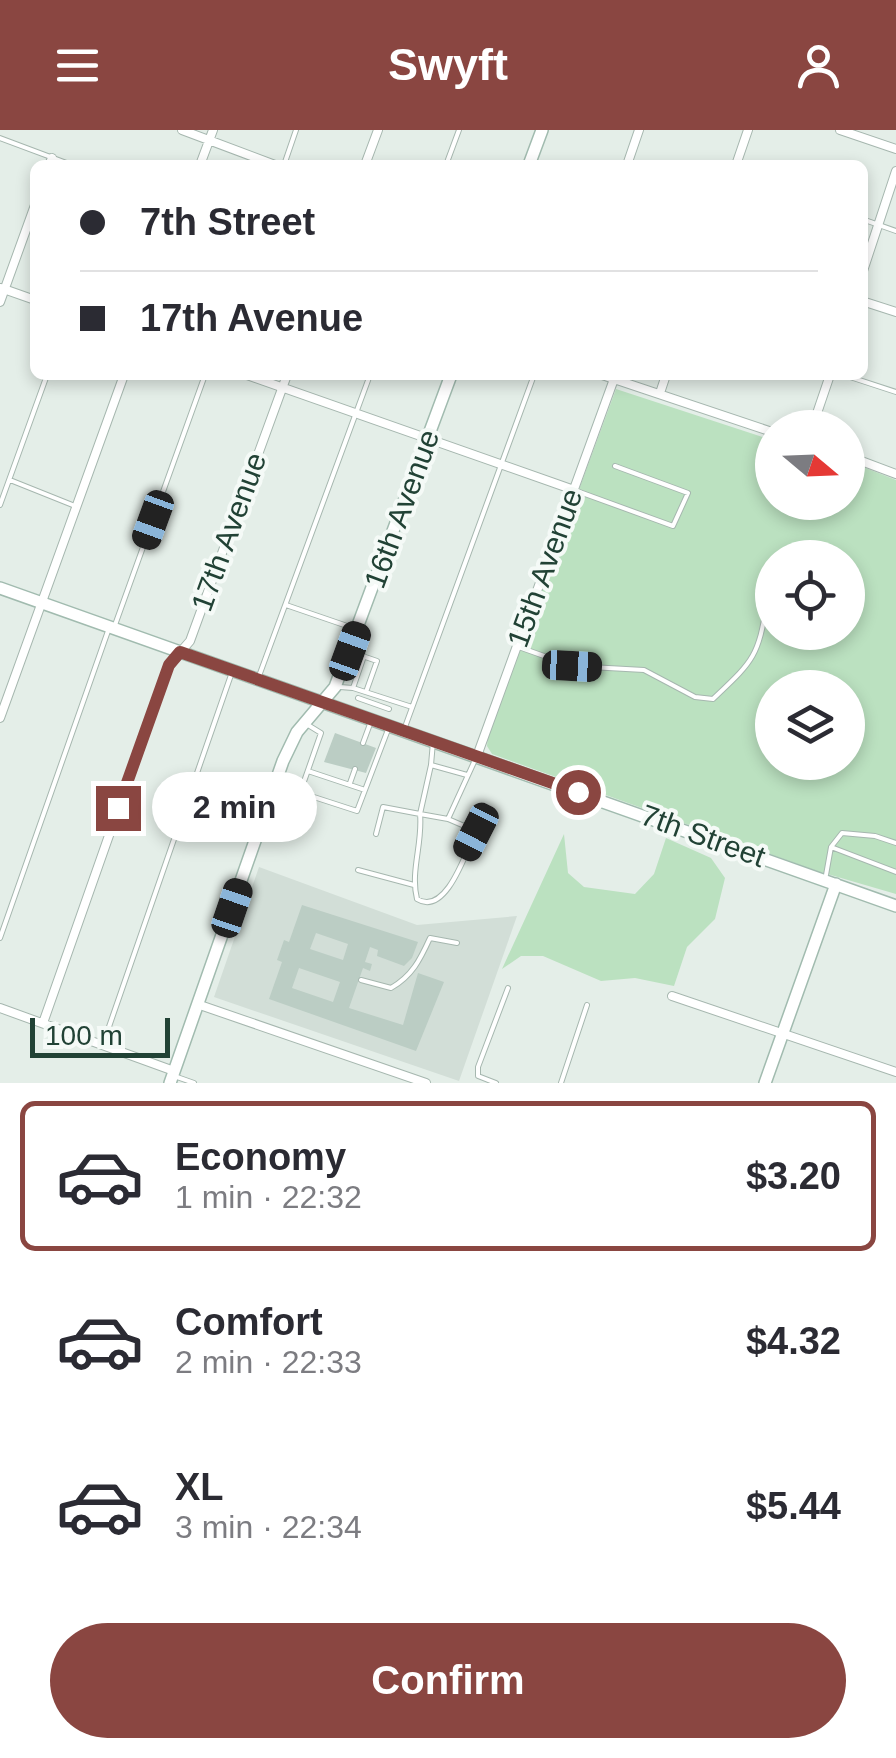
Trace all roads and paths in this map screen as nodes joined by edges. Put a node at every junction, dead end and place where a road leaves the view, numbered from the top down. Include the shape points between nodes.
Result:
1 (182, 130) edge
2 (213, 130) edge
3 (296, 130) edge
4 (378, 130) edge
5 (460, 130) edge
6 (542, 130) edge
7 (639, 130) edge
8 (748, 130) edge
9 (840, 130) edge
10 (0, 138) edge
11 (209, 140) junction
12 (896, 150) edge
13 (49, 160) edge
14 (202, 160) edge
15 (261, 160) edge
16 (286, 160) edge
17 (367, 160) edge
18 (448, 160) edge
19 (531, 160) edge
20 (629, 160) edge
21 (738, 160) edge
22 (896, 171) edge
23 (30, 218) edge
24 (868, 221) edge
25 (878, 225) junction
26 (896, 230) edge
27 (868, 256) edge
28 (2, 288) edge
29 (30, 298) edge
30 (0, 302) edge
31 (868, 303) edge
32 (896, 312) edge
33 (46, 380) edge
34 (122, 380) edge
35 (203, 380) edge
36 (261, 380) edge
37 (285, 380) edge
38 (368, 380) edge
39 (449, 380) edge
40 (532, 380) edge
41 (614, 380) edge
42 (617, 380) edge
43 (664, 380) edge
44 (828, 380) edge
45 (859, 380) edge
46 (282, 387) junction
47 (896, 392) edge
48 (660, 393) junction
49 (818, 410) edge
50 (356, 413) junction
51 (755, 426) edge
52 (427, 438) junction
53 (865, 462) edge
54 (501, 464) junction
55 (615, 466) dead end
56 (896, 474) edge
57 (9, 480) junction
58 (574, 490) junction
59 (0, 505) edge
60 (76, 506) junction
61 (0, 588) edge
62 (41, 602) junction
63 (286, 605) junction
64 (112, 627) junction
65 (357, 630) junction
66 (516, 646) junction
67 (756, 650) edge
68 (350, 651) junction
69 (180, 652) junction
70 (364, 656) junction
71 (232, 671) junction
72 (258, 680) junction
73 (335, 687) junction
74 (353, 688) junction
75 (363, 691) junction
76 (358, 698) junction
77 (392, 700) junction
78 (322, 703) junction
79 (412, 707) junction
80 (389, 708) junction
81 (352, 713) junction
82 (0, 718) edge
83 (304, 723) junction
84 (382, 723) junction
85 (403, 730) junction
86 (434, 741) junction
87 (364, 744) dead end
88 (478, 756) junction
89 (430, 765) junction
90 (354, 769) dead end
91 (308, 771) junction
92 (467, 775) junction
93 (275, 784) junction
94 (349, 784) junction
95 (365, 790) junction
96 (300, 792) junction
97 (420, 814) junction
98 (448, 819) junction
99 (376, 834) dead end
100 (896, 843) edge
101 (831, 846) junction
102 (358, 870) dead end
103 (896, 872) edge
104 (831, 882) junction
105 (414, 886) junction
106 (896, 906) edge
107 (0, 938) edge
108 (457, 943) dead end
109 (361, 980) dead end
110 (508, 988) dead end
111 (672, 996) dead end
112 (198, 1004) junction
113 (587, 1005) dead end
114 (0, 1008) edge
115 (43, 1023) junction
116 (782, 1033) junction
117 (103, 1045) junction
118 (896, 1072) edge
119 (172, 1077) edge
120 (421, 1082) edge
121 (194, 1083) edge
122 (496, 1083) edge
123 (561, 1083) edge
124 (764, 1083) edge

1 - 11 street
2 - 11 street
3 - 16 lane
4 - 17 street
5 - 18 lane
6 - 19 street
7 - 20 street
8 - 21 street
9 - 12 street
10 - 13 lane
11 - 14 street
11 - 15 street
22 - 25 street
23 - 28 street
24 - 25 lane
25 - 26 lane
25 - 27 street
28 - 29 street
28 - 30 street
31 - 32 street
33 - 57 lane
34 - 60 street
35 - 64 lane
36 - 46 street
37 - 46 street, 17th Avenue
38 - 50 lane
39 - 52 street, 16th Avenue
40 - 54 lane
41 - 58 street, 15th Avenue
42 - 48 street
43 - 48 street
44 - 49 street
45 - 47 lane
46 - 50 street
46 - 69 street, 17th Avenue via 190,641
48 - 51 street
50 - 52 street
50 - 63 lane
52 - 54 street
52 - 65 street, 16th Avenue
53 - 56 street
54 - 58 street
54 - 79 lane
55 - 58 lane via 688,492 673,526
57 - 59 lane
57 - 60 lane
58 - 66 street, 15th Avenue
60 - 62 street
61 - 62 street, 7th Street
62 - 64 street, 7th Street
62 - 82 street
63 - 65 lane
63 - 72 lane
64 - 69 street, 7th Street
64 - 107 lane
65 - 68 street, 16th Avenue
66 - 67 lane via 572,666 644,670 713,698
66 - 88 street, 15th Avenue
68 - 70 lane
68 - 73 street, 16th Avenue
69 - 71 street, 7th Street
69 - 115 street, 17th Avenue via 169,665
70 - 74 lane
70 - 75 lane via 377,661
71 - 72 street, 7th Street
71 - 117 lane
72 - 78 street, 7th Street
73 - 74 lane
73 - 78 street, 16th Avenue
74 - 75 lane
75 - 76 lane
75 - 77 lane
76 - 80 lane
76 - 81 lane
77 - 79 lane
77 - 80 lane
78 - 81 street, 7th Street
78 - 83 street, 16th Avenue
79 - 85 lane
80 - 84 lane
81 - 84 street, 7th Street
83 - 91 lane via 321,733
83 - 93 street, 16th Avenue
84 - 85 street, 7th Street
84 - 87 lane
84 - 95 lane
85 - 86 street, 7th Street
86 - 88 street, 7th Street
86 - 89 lane
88 - 92 lane
88 - 104 street, 7th Street
89 - 92 lane
89 - 97 lane
90 - 94 lane
91 - 94 lane
91 - 96 lane
92 - 98 lane
93 - 96 lane
93 - 112 street, 16th Avenue
94 - 95 lane
95 - 96 lane via 357,811
97 - 98 lane
97 - 99 lane via 383,807
97 - 105 lane
98 - 105 lane via 476,832 444,895 425,904
100 - 101 lane via 842,833
101 - 103 lane
101 - 104 lane
102 - 105 lane
104 - 106 street, 7th Street
104 - 116 street
108 - 109 lane via 430,938 404,981 390,988
110 - 122 lane via 478,1067 478,1076
111 - 116 street
112 - 119 street, 16th Avenue
112 - 120 street
113 - 123 lane
114 - 115 street
115 - 117 street
116 - 118 street
116 - 124 street
117 - 119 street
119 - 121 lane

